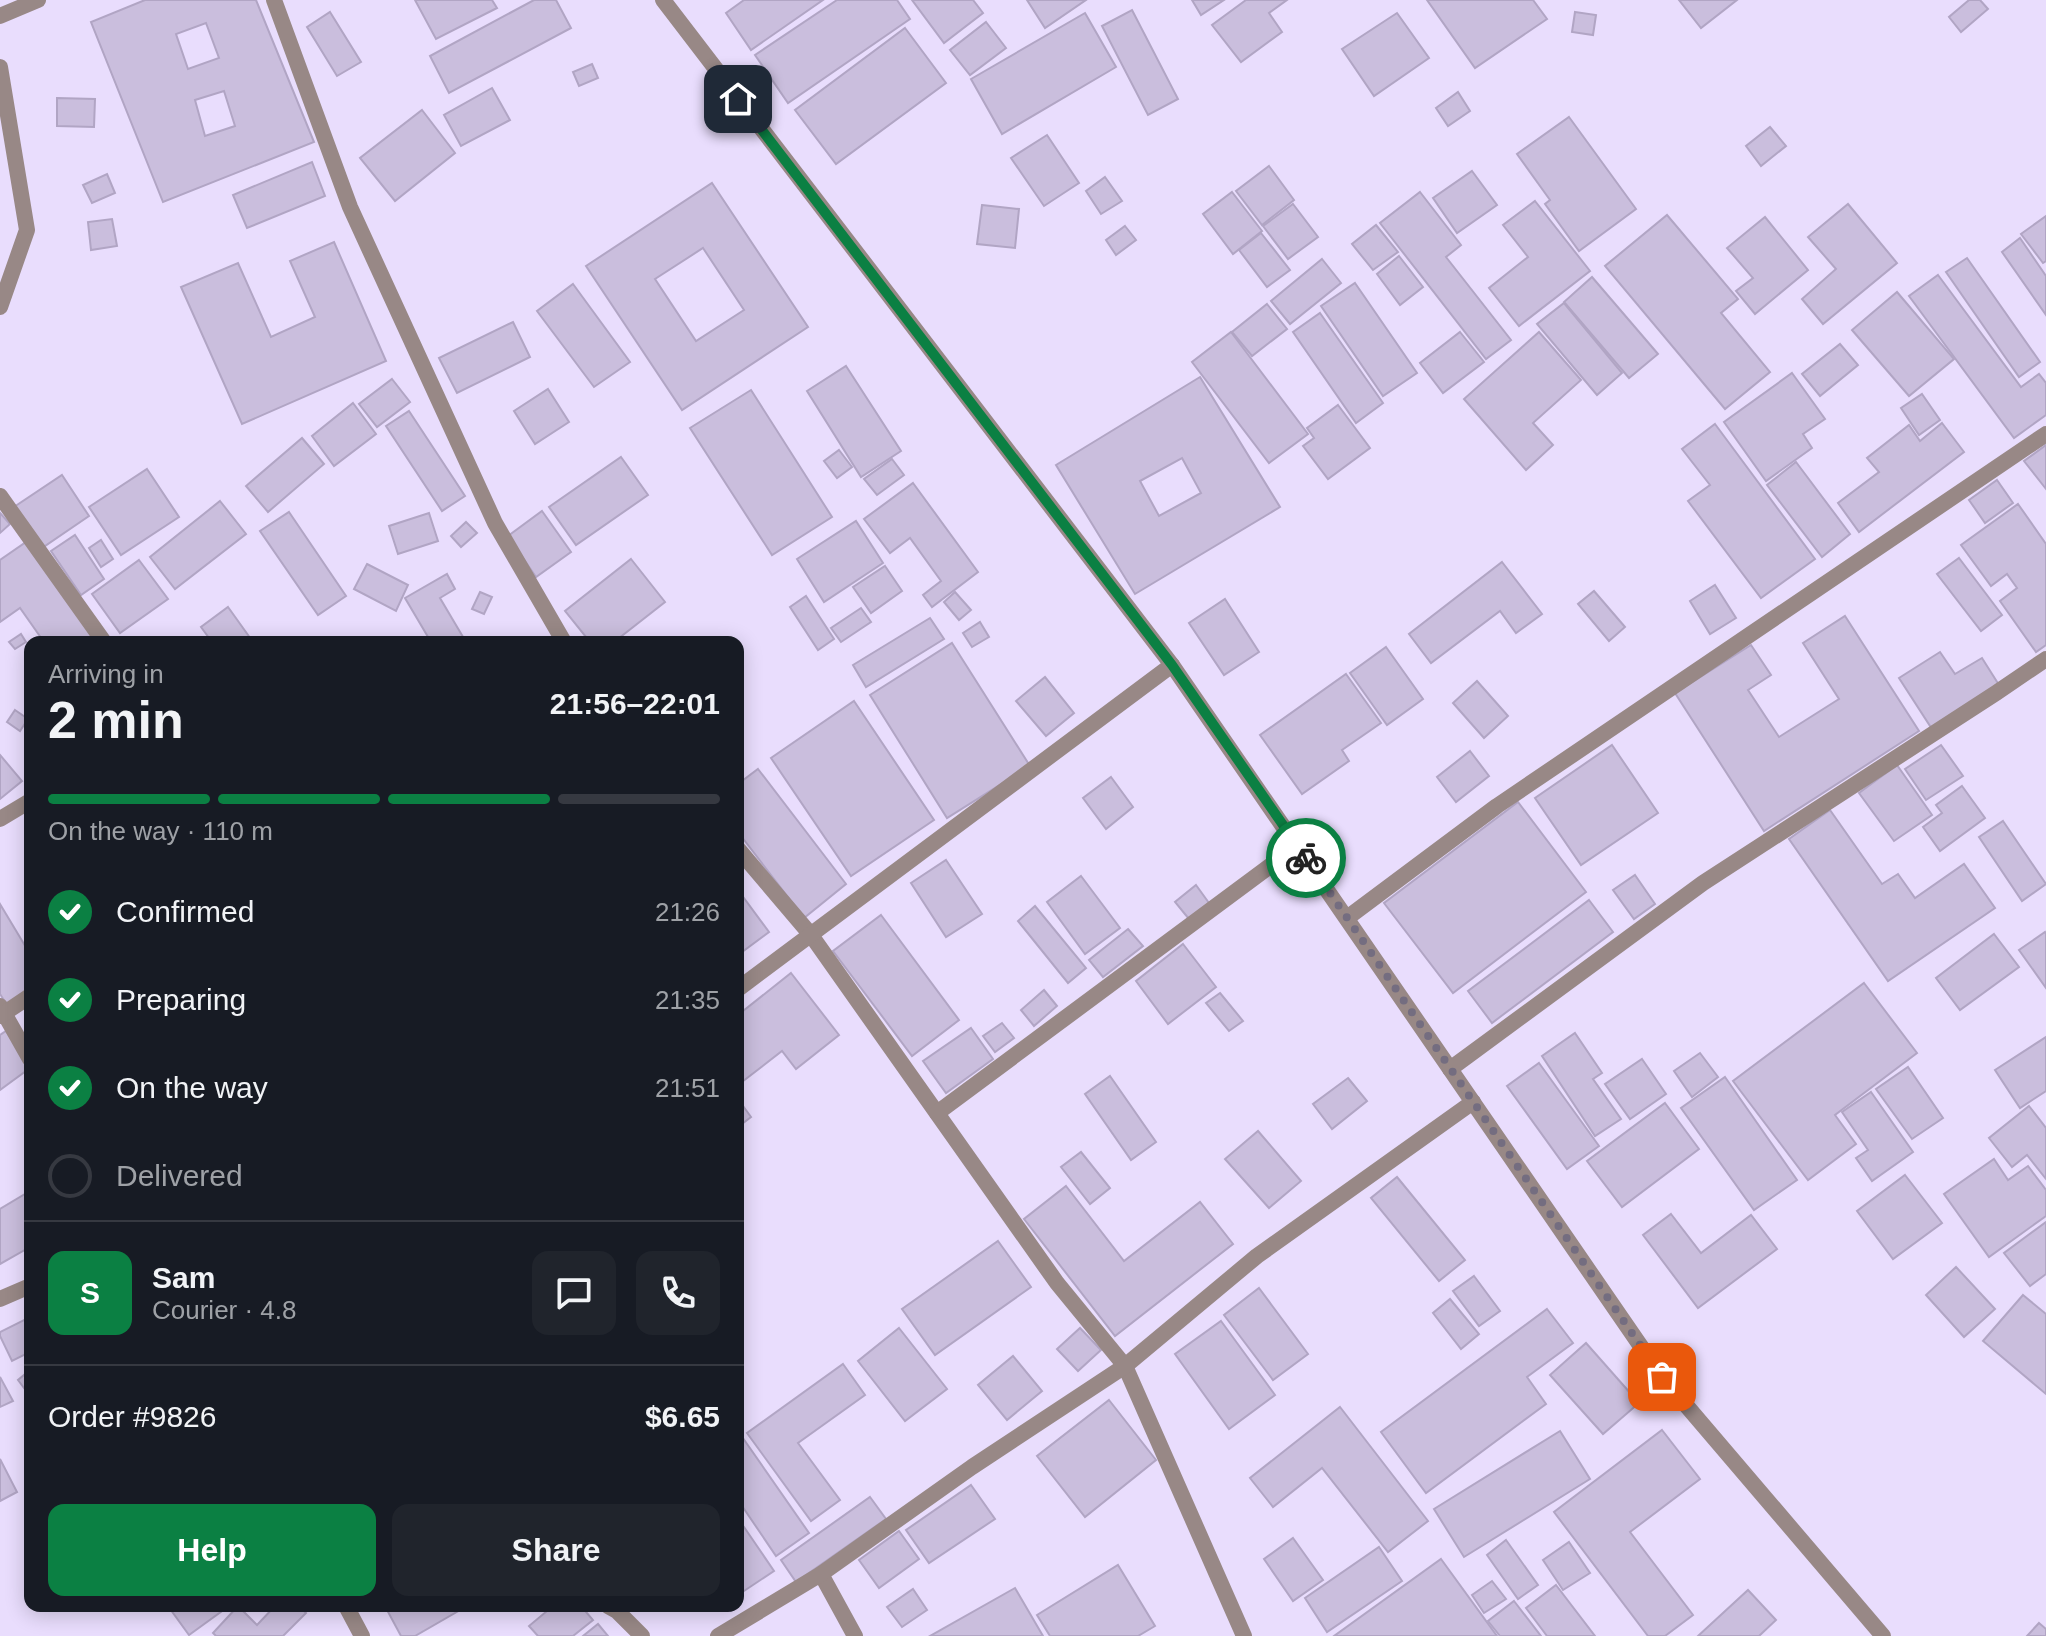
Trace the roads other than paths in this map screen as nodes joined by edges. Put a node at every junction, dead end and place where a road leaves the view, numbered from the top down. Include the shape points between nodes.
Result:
1 (38, 0) edge
2 (274, 0) edge
3 (663, 0) edge
4 (0, 16) edge
5 (0, 67) edge
6 (0, 307) edge
7 (2046, 434) edge
8 (0, 496) edge
9 (100, 636) edge
10 (561, 636) edge
11 (2046, 659) edge
12 (1172, 665) junction
13 (24, 805) edge
14 (0, 819) edge
15 (1297, 846) junction
16 (744, 856) edge
17 (1347, 918) junction
18 (811, 935) junction
19 (744, 985) edge
20 (24, 999) edge
21 (1, 1011) edge
22 (24, 1049) edge
23 (1450, 1069) junction
24 (1473, 1102) junction
25 (937, 1113) junction
26 (24, 1289) edge
27 (0, 1299) edge
28 (1125, 1366) junction
29 (821, 1574) junction
30 (349, 1612) edge
31 (618, 1612) edge
32 (362, 1636) edge
33 (642, 1636) edge
34 (718, 1636) edge
35 (855, 1636) edge
36 (1244, 1636) edge
37 (1883, 1636) edge

1 - 4 street
2 - 10 street via 350,207 495,523
3 - 12 street
5 - 6 street via 27,230
7 - 17 street via 1497,806
8 - 9 street
11 - 23 street via 1703,883
12 - 15 street
12 - 18 street
13 - 14 street
15 - 17 street
15 - 25 street
16 - 18 street
17 - 23 street
18 - 19 street
18 - 25 street
20 - 21 street
21 - 22 street
23 - 24 street
24 - 28 street via 1257,1256
24 - 37 street via 1662,1377
25 - 28 street via 1057,1283
26 - 27 street
28 - 29 street
28 - 36 street
29 - 34 street
29 - 35 street
30 - 32 street
31 - 33 street

